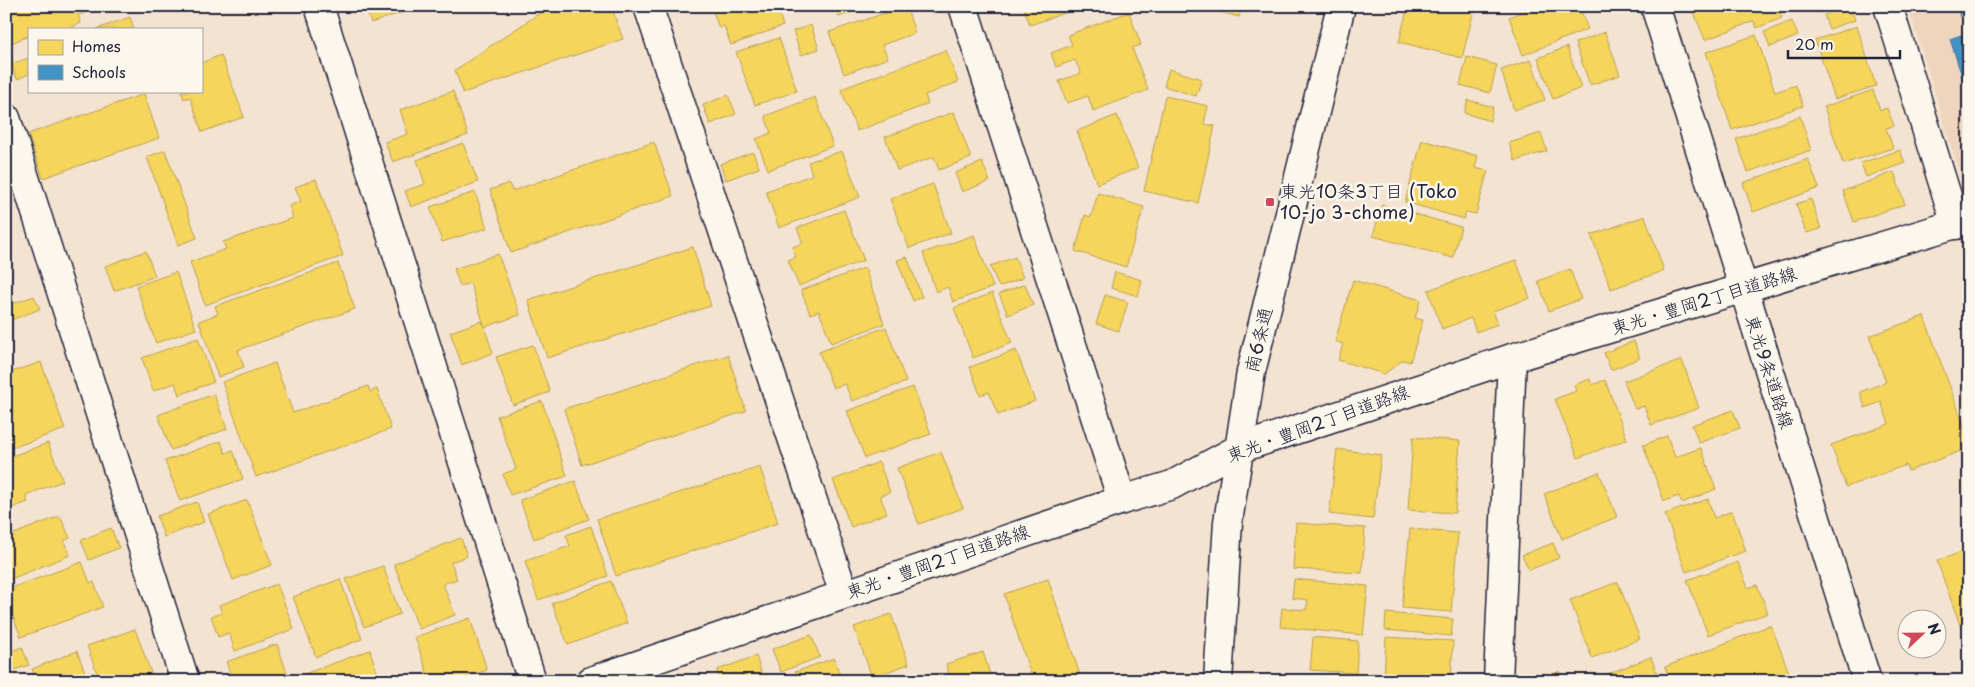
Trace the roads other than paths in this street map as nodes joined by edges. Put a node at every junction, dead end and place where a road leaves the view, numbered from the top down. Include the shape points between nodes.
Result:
1 (319, 6) edge
2 (648, 6) edge
3 (963, 6) edge
4 (1341, 6) edge
5 (1654, 6) edge
6 (1888, 6) edge
7 (6, 118) edge
8 (1962, 222) edge
9 (1743, 289) junction
10 (1512, 358) junction
11 (1238, 450) junction
12 (1122, 500) junction
13 (844, 594) junction
14 (185, 681) edge
15 (532, 681) edge
16 (591, 681) edge
17 (1218, 681) edge
18 (1498, 681) edge
19 (1867, 681) edge

1 - 15 street
2 - 13 street
3 - 12 street
4 - 11 street, 南6条通 via 1251,372
5 - 9 street, 東光9条道路線
6 - 8 street
7 - 14 street
8 - 9 street, 東光・豊岡2丁目道路線
9 - 10 street, 東光・豊岡2丁目道路線
9 - 19 street, 東光9条道路線
10 - 11 street, 東光・豊岡2丁目道路線
10 - 18 street
11 - 12 street, 東光・豊岡2丁目道路線 via 1172,486
11 - 17 street, 南6条通 via 1228,522
12 - 13 street, 東光・豊岡2丁目道路線
13 - 16 street, 東光・豊岡2丁目道路線

